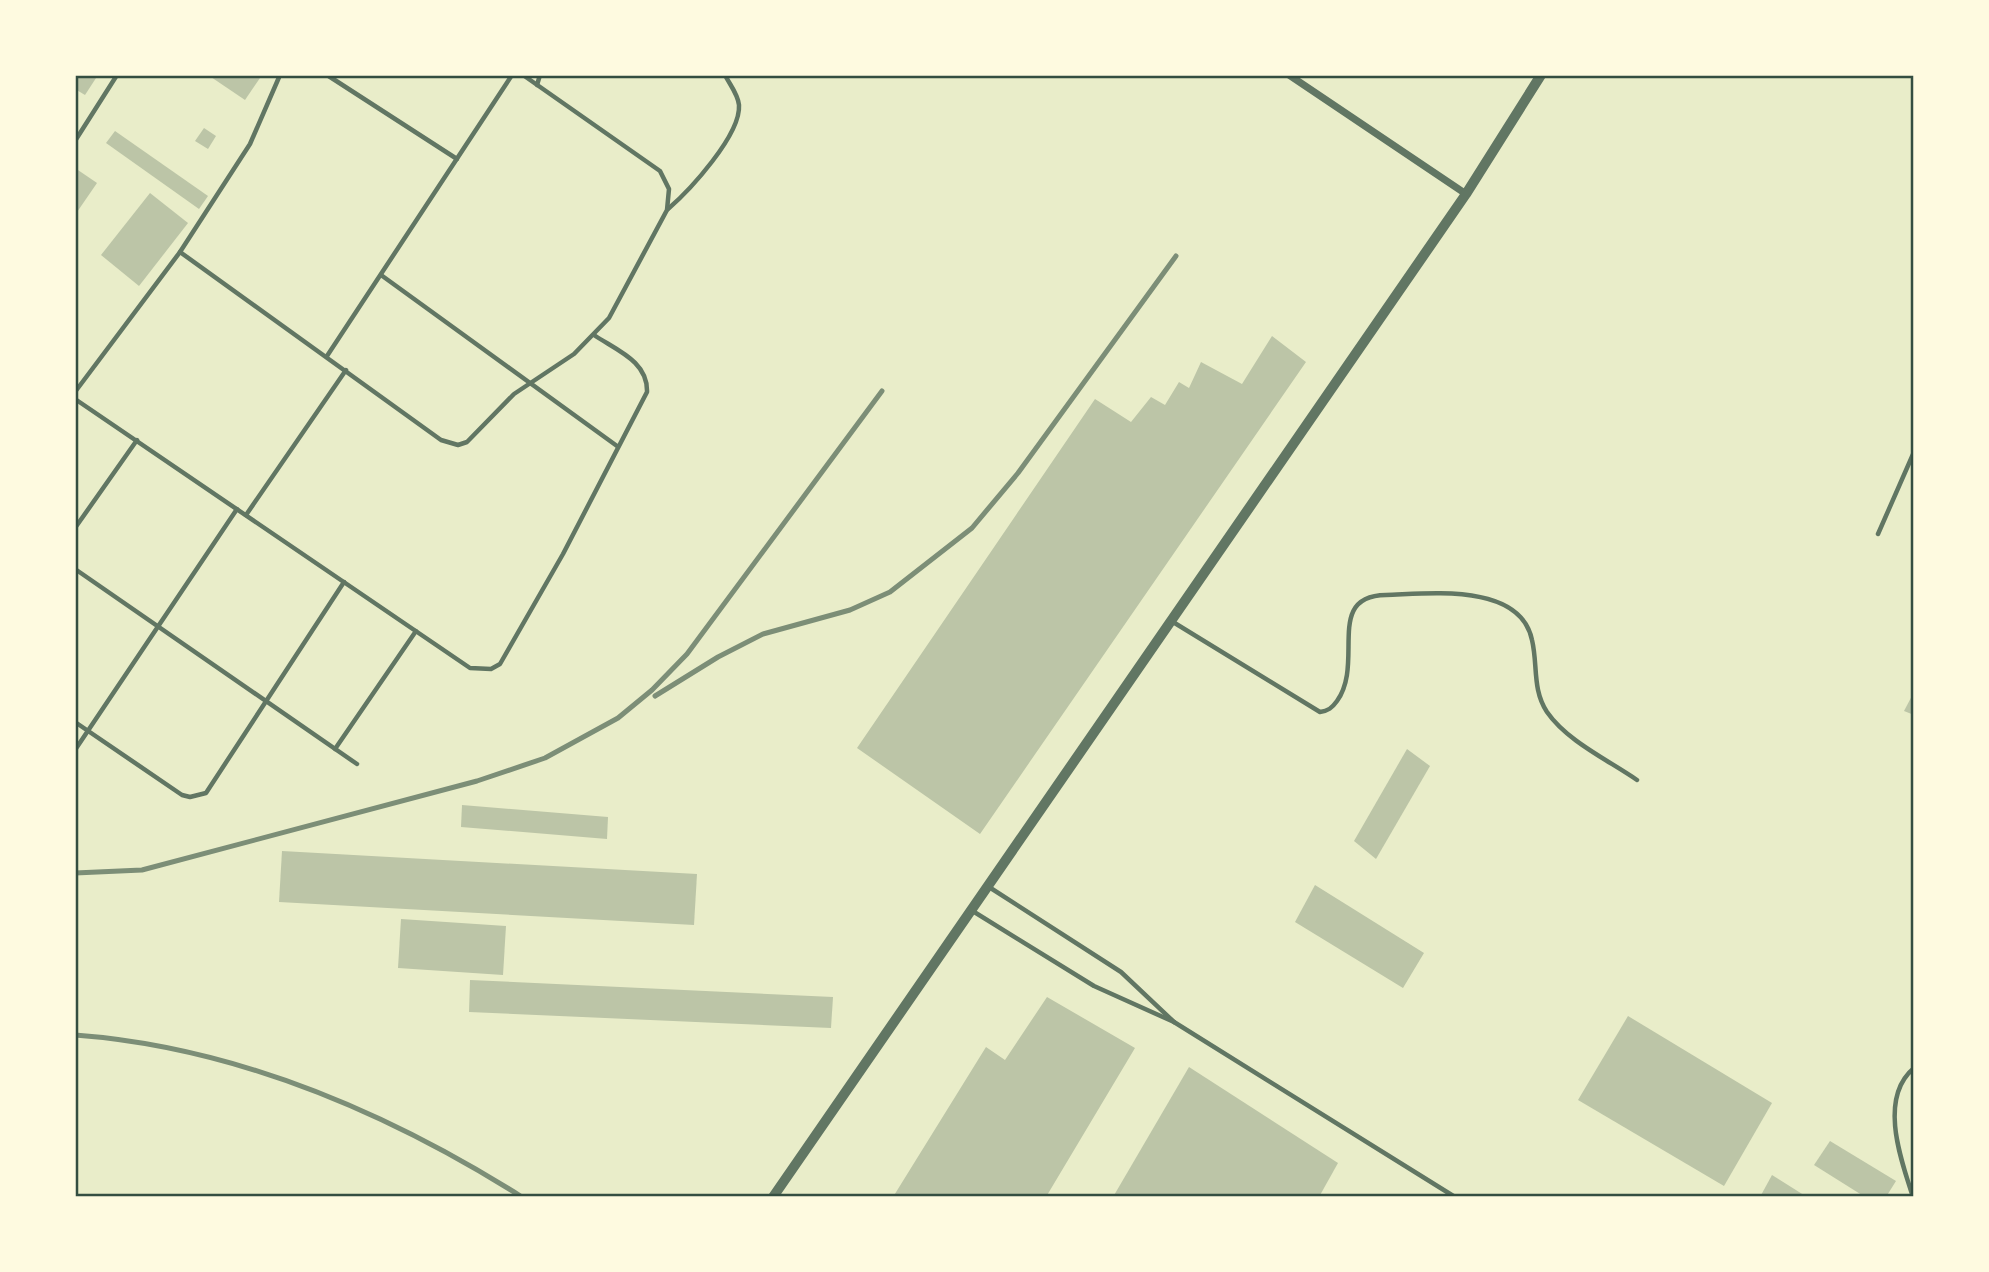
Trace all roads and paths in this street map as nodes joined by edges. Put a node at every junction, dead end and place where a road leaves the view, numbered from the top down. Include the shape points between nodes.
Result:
1 (117, 75) edge
2 (280, 75) edge
3 (327, 75) edge
4 (512, 75) edge
5 (523, 75) edge
6 (540, 75) edge
7 (725, 75) edge
8 (1289, 75) edge
9 (1541, 75) edge
10 (537, 85) junction
11 (75, 141) edge
12 (457, 159) junction
13 (1465, 194) junction
14 (667, 210) junction
15 (180, 252) junction
16 (381, 275) junction
17 (594, 335) junction
18 (327, 356) junction
19 (346, 370) junction
20 (530, 383) junction
21 (75, 392) edge
22 (75, 398) edge
23 (136, 440) junction
24 (617, 446) junction
25 (1914, 452) edge
26 (1912, 463) edge
27 (237, 509) junction
28 (246, 515) junction
29 (75, 528) edge
30 (1878, 534) dead end
31 (75, 569) edge
32 (344, 582) junction
33 (1171, 621) junction
34 (158, 626) junction
35 (416, 631) junction
36 (267, 702) junction
37 (75, 722) edge
38 (88, 731) junction
39 (335, 749) junction
40 (75, 750) edge
41 (357, 764) dead end
42 (1637, 780) dead end
43 (988, 886) junction
44 (971, 910) junction
45 (1174, 1022) junction
46 (1914, 1068) edge
47 (773, 1197) edge
48 (1455, 1197) edge
49 (1913, 1197) edge

1 - 11 lane
2 - 15 lane via 250,144
3 - 12 lane
4 - 12 lane
5 - 10 lane
6 - 10 lane
7 - 14 lane via 739,111 711,164
8 - 13 street
9 - 13 street
10 - 14 lane via 660,171 669,190
12 - 16 lane
13 - 33 street
14 - 17 lane via 621,298
15 - 18 lane
15 - 21 lane
16 - 18 lane
16 - 20 lane
17 - 20 lane
17 - 24 lane via 636,362 647,382 643,402
18 - 19 lane
19 - 20 lane via 441,440 458,445 467,442
19 - 28 lane
20 - 24 lane
22 - 23 lane
23 - 27 lane
23 - 29 lane
24 - 35 lane via 500,664 491,669 470,668
25 - 26 lane
26 - 30 lane
27 - 28 lane
27 - 34 lane
28 - 32 lane
31 - 34 lane
32 - 35 lane
32 - 36 lane
33 - 42 lane via 1315,712 1325,712 1346,685 1349,618 1360,600 1374,595 1482,596 1513,611 1527,626 1539,695 1555,722
33 - 43 street
34 - 36 lane
34 - 38 lane
35 - 39 lane
36 - 38 lane via 212,787 198,796 182,796
36 - 39 lane
37 - 38 lane
38 - 40 lane
39 - 41 lane
43 - 44 street
43 - 45 lane via 1122,972
44 - 45 lane via 1094,986
44 - 47 street
45 - 48 lane
46 - 49 lane via 1901,1084 1895,1111

